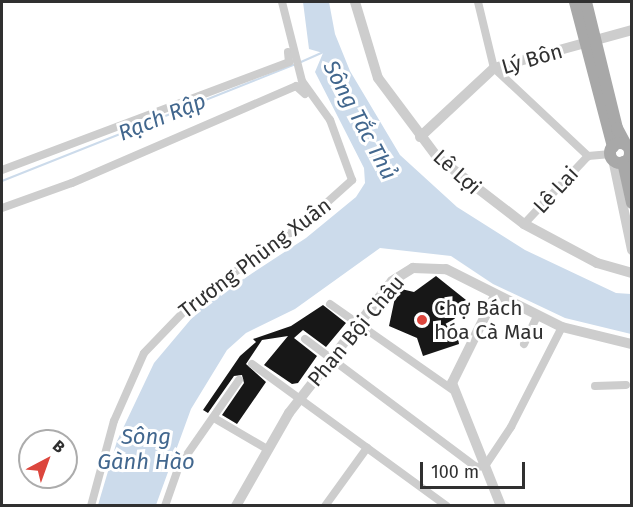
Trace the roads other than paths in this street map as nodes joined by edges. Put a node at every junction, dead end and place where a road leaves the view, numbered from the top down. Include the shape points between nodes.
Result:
1 (282, 2) edge
2 (355, 2) edge
3 (478, 2) edge
4 (575, 2) edge
5 (586, 2) edge
6 (632, 30) edge
7 (288, 31) junction
8 (590, 43) junction
9 (494, 68) junction
10 (323, 110) junction
11 (420, 137) junction
12 (623, 155) edge
13 (588, 156) junction
14 (2, 168) edge
15 (632, 203) edge
16 (2, 208) edge
17 (524, 224) junction
18 (632, 250) edge
19 (632, 273) edge
20 (495, 296) junction
21 (330, 304) dead end
22 (537, 316) junction
23 (356, 325) junction
24 (562, 327) junction
25 (305, 339) dead end
26 (524, 344) dead end
27 (632, 344) edge
28 (329, 360) junction
29 (252, 364) dead end
30 (239, 380) dead end
31 (627, 385) dead end
32 (595, 386) dead end
33 (453, 390) junction
34 (302, 397) junction
35 (214, 418) junction
36 (367, 448) junction
37 (267, 449) junction
38 (485, 466) junction
39 (91, 506) edge
40 (165, 506) edge
41 (236, 506) edge
42 (325, 506) edge
43 (447, 506) edge
44 (501, 506) edge

1 - 7 street
2 - 11 street, Lê Lợi via 378,78
3 - 9 street
4 - 8 main road
5 - 8 main road
6 - 8 street, Lý Bôn
7 - 10 street, Trương Phùng Xuân via 302,81
7 - 14 street via 289,62
8 - 9 street, Lý Bôn
8 - 12 main road
9 - 11 street, Lý Bôn
9 - 13 street
10 - 16 street via 296,87 72,183
10 - 39 street, Trương Phùng Xuân via 344,149 352,180 303,224 195,300 144,352 114,421
11 - 17 street, Lê Lợi via 464,182
12 - 13 street
12 - 15 main road
12 - 18 street
13 - 17 street, Lê Lai
17 - 19 street, Lê Lợi via 597,263
20 - 22 street, Phan Bội Châu
20 - 23 street, Phan Bội Châu via 446,269 413,268 392,281
20 - 33 street via 453,373
21 - 23 street
22 - 24 street, Phan Bội Châu
22 - 26 street
23 - 28 street, Phan Bội Châu
23 - 33 street
24 - 27 street, Phan Bội Châu
24 - 38 street via 538,380
25 - 28 street
28 - 34 street, Phan Bội Châu
28 - 38 street via 471,464
29 - 34 street
30 - 35 street
31 - 32 street
33 - 38 street
34 - 36 street
34 - 37 street, Phan Bội Châu
35 - 37 street
35 - 40 street via 179,466
36 - 42 street
36 - 43 street
37 - 41 street, Phan Bội Châu
38 - 44 street

